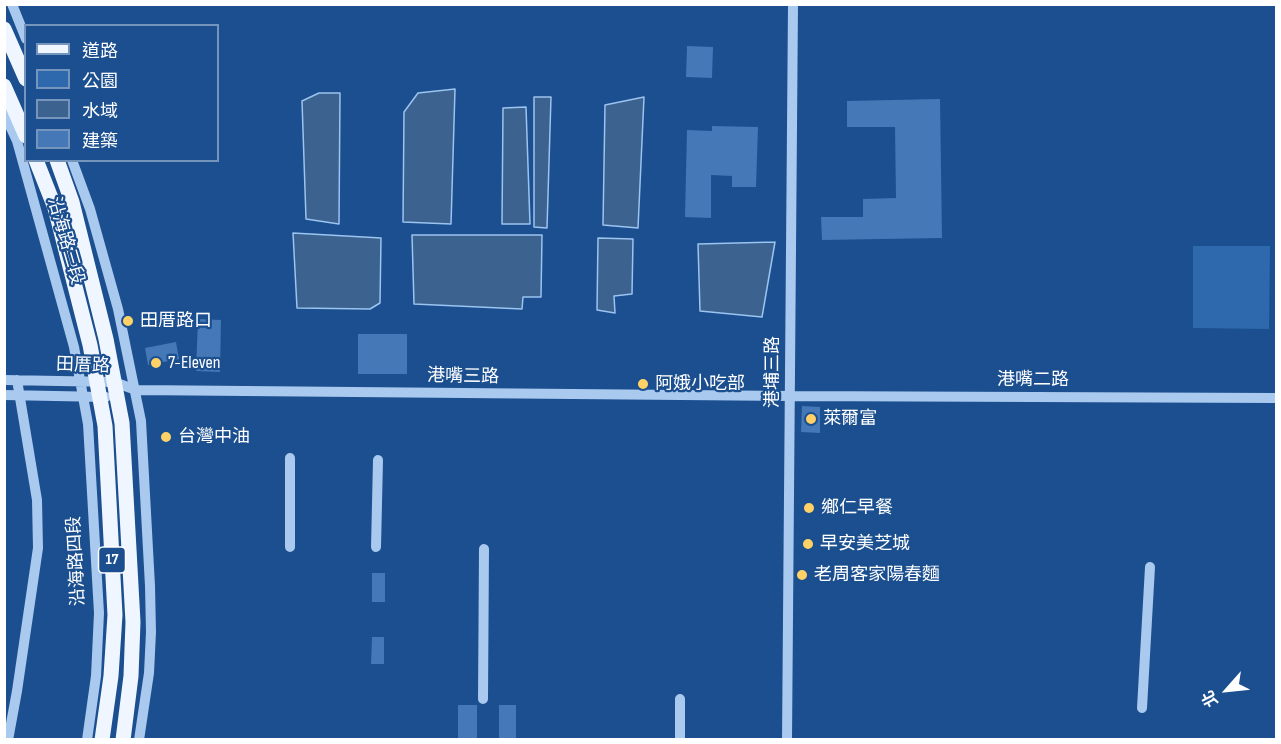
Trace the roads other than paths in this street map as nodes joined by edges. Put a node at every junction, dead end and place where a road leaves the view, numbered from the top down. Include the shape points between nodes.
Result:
1 (12, 4) edge
2 (792, 4) edge
3 (4, 29) edge
4 (24, 34) edge
5 (20, 50) edge
6 (24, 69) edge
7 (4, 86) edge
8 (4, 113) edge
9 (24, 131) edge
10 (37, 162) edge
11 (58, 162) edge
12 (73, 162) edge
13 (4, 380) edge
14 (17, 380) junction
15 (80, 381) junction
16 (98, 381) junction
17 (115, 390) junction
18 (136, 390) junction
19 (4, 395) edge
20 (20, 395) junction
21 (790, 396) junction
22 (83, 397) junction
23 (100, 397) junction
24 (1276, 398) edge
25 (290, 458) dead end
26 (378, 460) dead end
27 (290, 547) dead end
28 (376, 547) dead end
29 (484, 549) dead end
30 (1150, 567) dead end
31 (4, 691) edge
32 (17, 692) junction
33 (483, 699) dead end
34 (680, 699) dead end
35 (1142, 708) dead end
36 (8, 740) edge
37 (87, 740) edge
38 (102, 740) edge
39 (123, 740) edge
40 (139, 740) edge
41 (680, 740) edge
42 (787, 740) edge

1 - 4 street
2 - 21 street, 港埔三路
3 - 5 main road
5 - 6 main road
7 - 9 main road
8 - 15 street, 沿海路三段 via 17,141
10 - 16 main road, 沿海路三段 / 17 via 55,208
11 - 17 main road, 沿海路三段 / 17 via 75,214
12 - 18 street, 沿海路三段 via 90,208
13 - 14 street, 田厝路
14 - 15 street, 田厝路
14 - 20 street
15 - 16 street, 田厝路
15 - 22 street, 沿海路四段
16 - 17 street, 田厝路
16 - 23 main road, 沿海路四段 / 17
17 - 18 street, 田厝路
17 - 23 street, 田厝路
17 - 39 main road, 17 via 122,423 133,622
18 - 21 street, 港嘴三路
18 - 40 street via 142,433 151,632
19 - 20 street, 田厝路
20 - 22 street, 田厝路
20 - 32 street via 37,500 38,548
21 - 24 street, 港嘴二路
21 - 42 street, 港埔三路
22 - 23 street, 田厝路
22 - 37 street, 沿海路四段 via 99,613
23 - 38 main road, 沿海路四段 / 17 via 115,615
25 - 27 street
26 - 28 street
29 - 33 street
30 - 35 street
31 - 32 street
32 - 36 street
34 - 41 street

